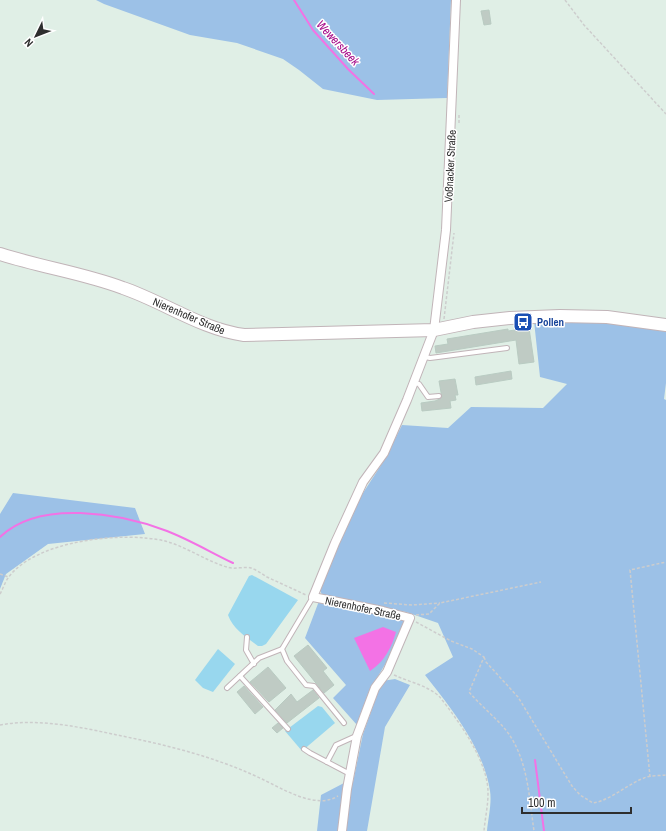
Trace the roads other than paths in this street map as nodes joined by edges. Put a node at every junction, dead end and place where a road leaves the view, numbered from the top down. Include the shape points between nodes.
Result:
1 (456, 0) edge
2 (0, 254) edge
3 (666, 325) edge
4 (434, 330) junction
5 (507, 348) dead end
6 (424, 357) junction
7 (414, 383) junction
8 (439, 396) dead end
9 (313, 596) junction
10 (247, 637) dead end
11 (282, 649) junction
12 (254, 664) junction
13 (240, 676) junction
14 (228, 688) dead end
15 (344, 723) dead end
16 (288, 729) dead end
17 (357, 736) junction
18 (304, 749) dead end
19 (327, 762) junction
20 (350, 774) junction
21 (342, 831) edge

1 - 4 street, Voßnacker Straße via 446,230
2 - 4 street, Nierenhofer Straße via 124,288 196,320 244,336
3 - 4 street, Nierenhofer Straße via 607,317 560,316 473,322
4 - 6 street, Nierenhofer Straße
5 - 6 lane
6 - 7 street, Nierenhofer Straße
7 - 8 lane via 418,384 428,397
7 - 9 street, Nierenhofer Straße via 384,453 363,482 354,500
9 - 11 lane
9 - 17 street, Nierenhofer Straße via 410,618 387,672 375,688
10 - 12 lane via 246,650
11 - 12 lane via 259,658
11 - 15 lane via 306,685 314,686
12 - 13 lane
13 - 14 lane
13 - 16 lane
17 - 19 lane via 336,745
17 - 20 street, Nierenhofer Straße
18 - 19 lane
19 - 20 lane
20 - 21 street, Nierenhofer Straße

